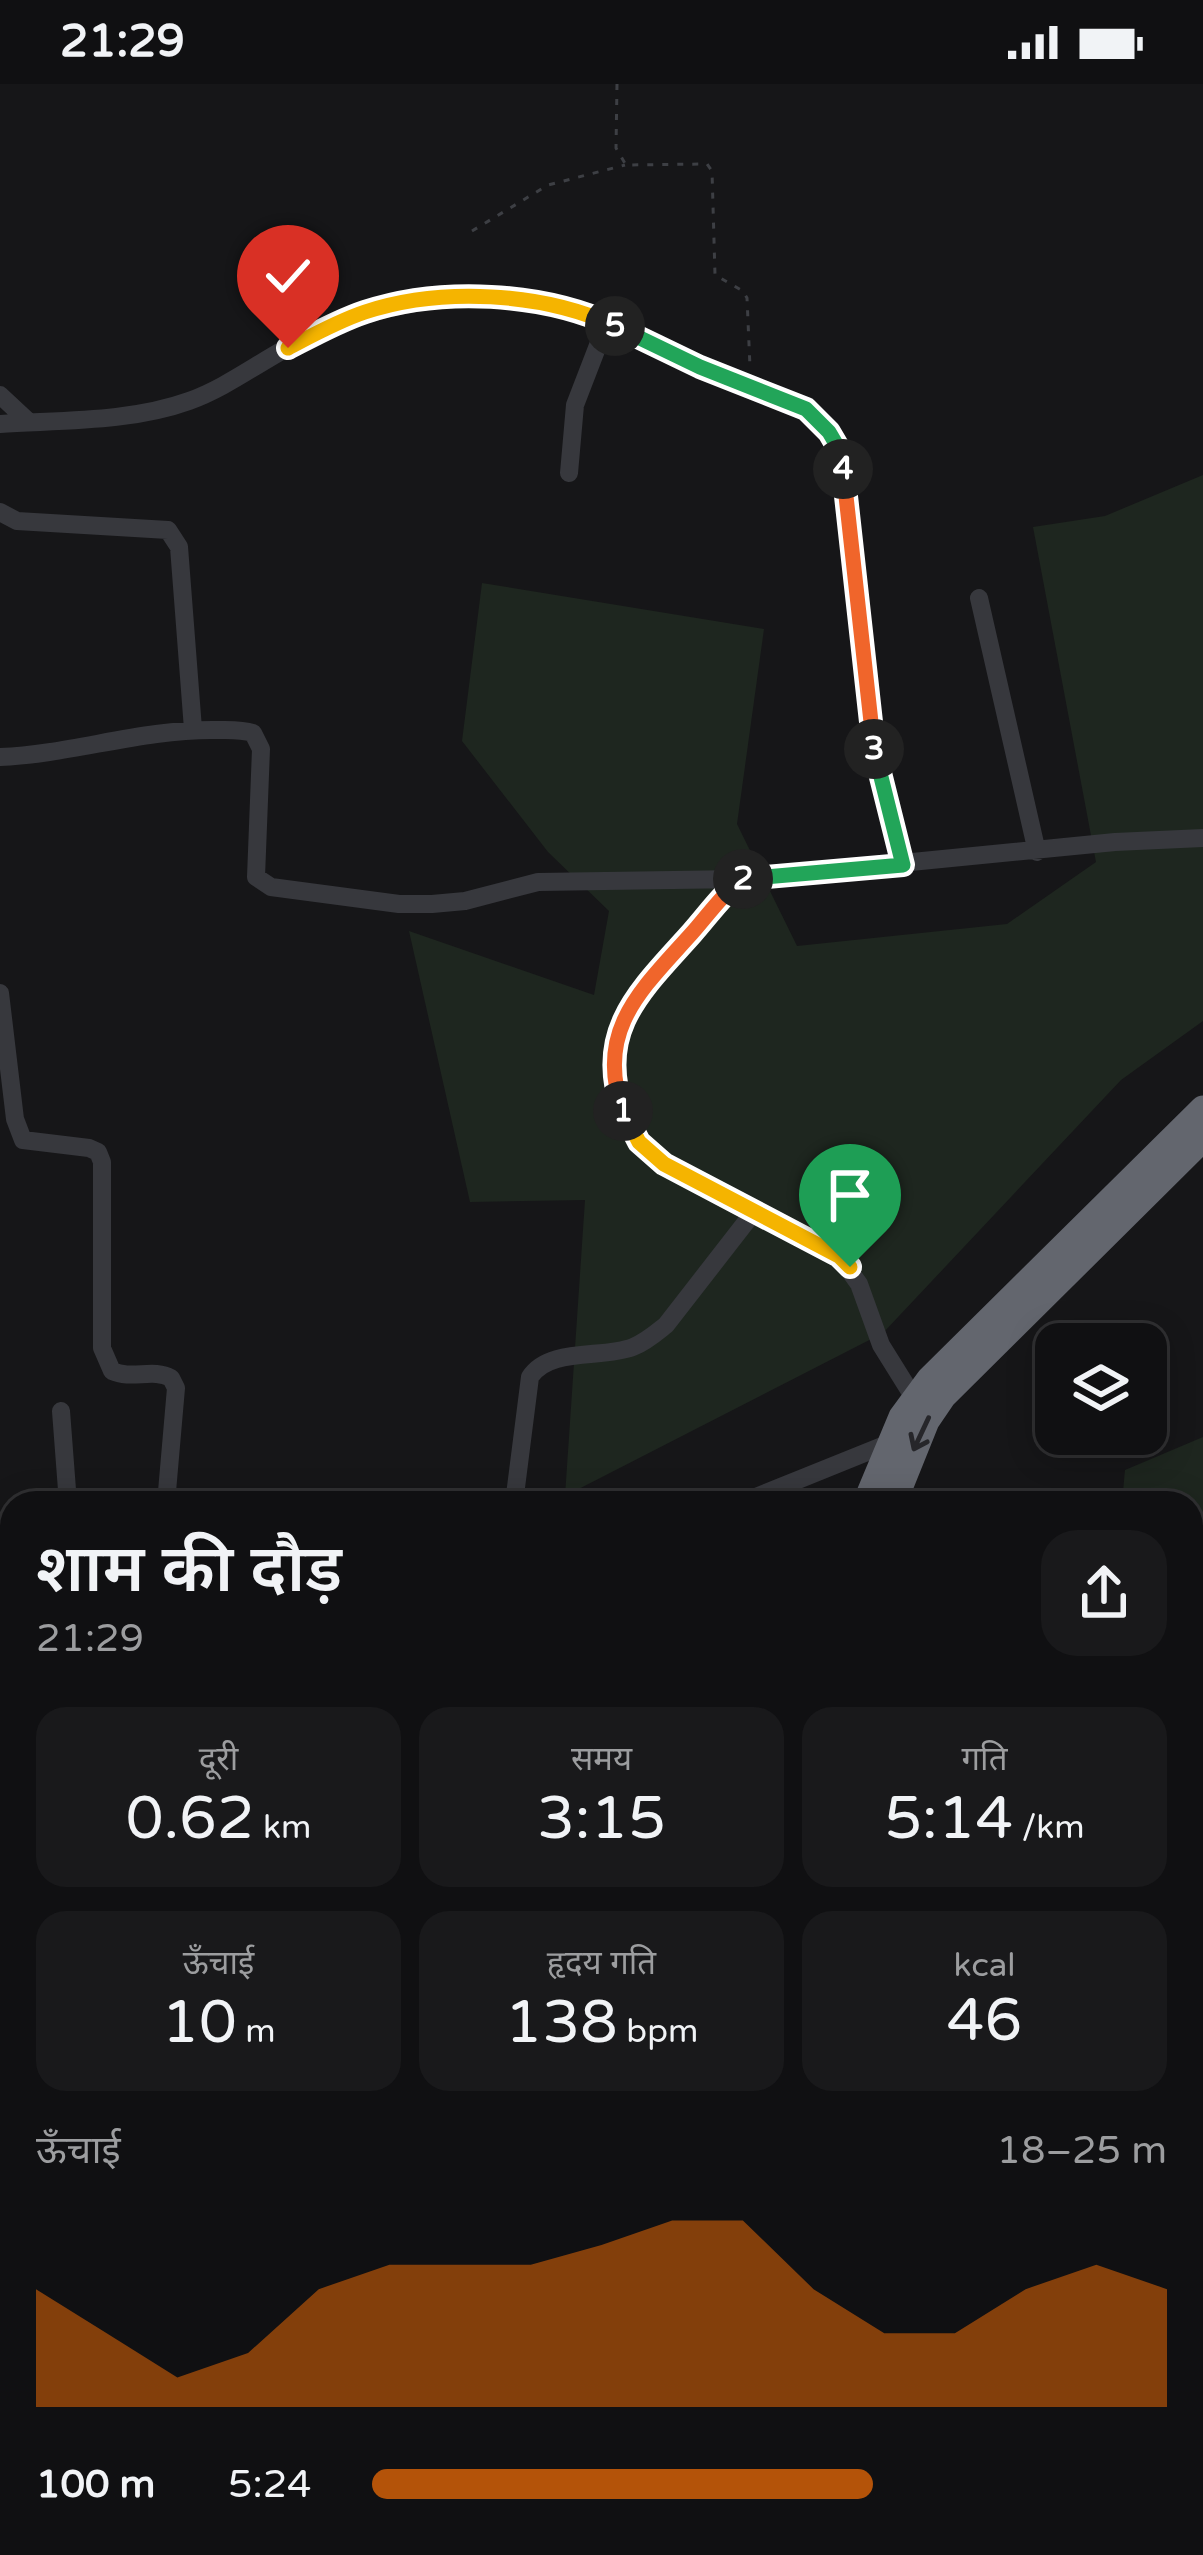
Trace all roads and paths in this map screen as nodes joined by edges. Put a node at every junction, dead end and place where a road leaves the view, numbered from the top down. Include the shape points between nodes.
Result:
1 (617, 84) edge
2 (626, 165) junction
3 (472, 231) dead end
4 (607, 322) junction
5 (750, 387) junction
6 (0, 395) edge
7 (29, 422) junction
8 (0, 424) edge
9 (569, 473) dead end
10 (0, 512) edge
11 (979, 598) dead end
12 (194, 730) junction
13 (0, 757) edge
14 (1203, 838) edge
15 (1037, 852) junction
16 (903, 865) junction
17 (740, 879) junction
18 (0, 993) edge
19 (1203, 1109) edge
20 (1203, 1138) edge
21 (753, 1213) junction
22 (914, 1398) junction
23 (61, 1411) dead end
24 (892, 1442) junction
25 (67, 1491) edge
26 (167, 1491) edge
27 (516, 1491) edge
28 (771, 1491) edge
29 (871, 1491) edge
30 (898, 1491) edge

1 - 2 path via 616,148
2 - 3 path via 548,185
2 - 5 path via 707,164 712,171 715,275 747,298
4 - 5 street
4 - 7 street via 491,298 395,304 327,327 167,409
4 - 9 street via 575,405
5 - 16 street via 806,409 839,449 876,765
6 - 7 street
7 - 8 street
10 - 12 street via 16,521 168,530 178,548
11 - 15 street
12 - 13 street
12 - 17 street via 245,730 259,740 255,868 271,887 416,904 538,882
14 - 15 street
15 - 16 street
16 - 17 street
17 - 21 street via 626,1010 613,1065 616,1094 639,1142
18 - 26 street via 23,1140 88,1148 102,1162 102,1348 112,1371 163,1374 176,1388
19 - 22 highway
20 -> 30 highway via 943,1396
21 - 22 street via 850,1267 881,1345
21 - 27 street via 652,1336 628,1349 536,1368
22 - 24 highway
23 - 25 street
24 - 28 street
24 - 29 highway

